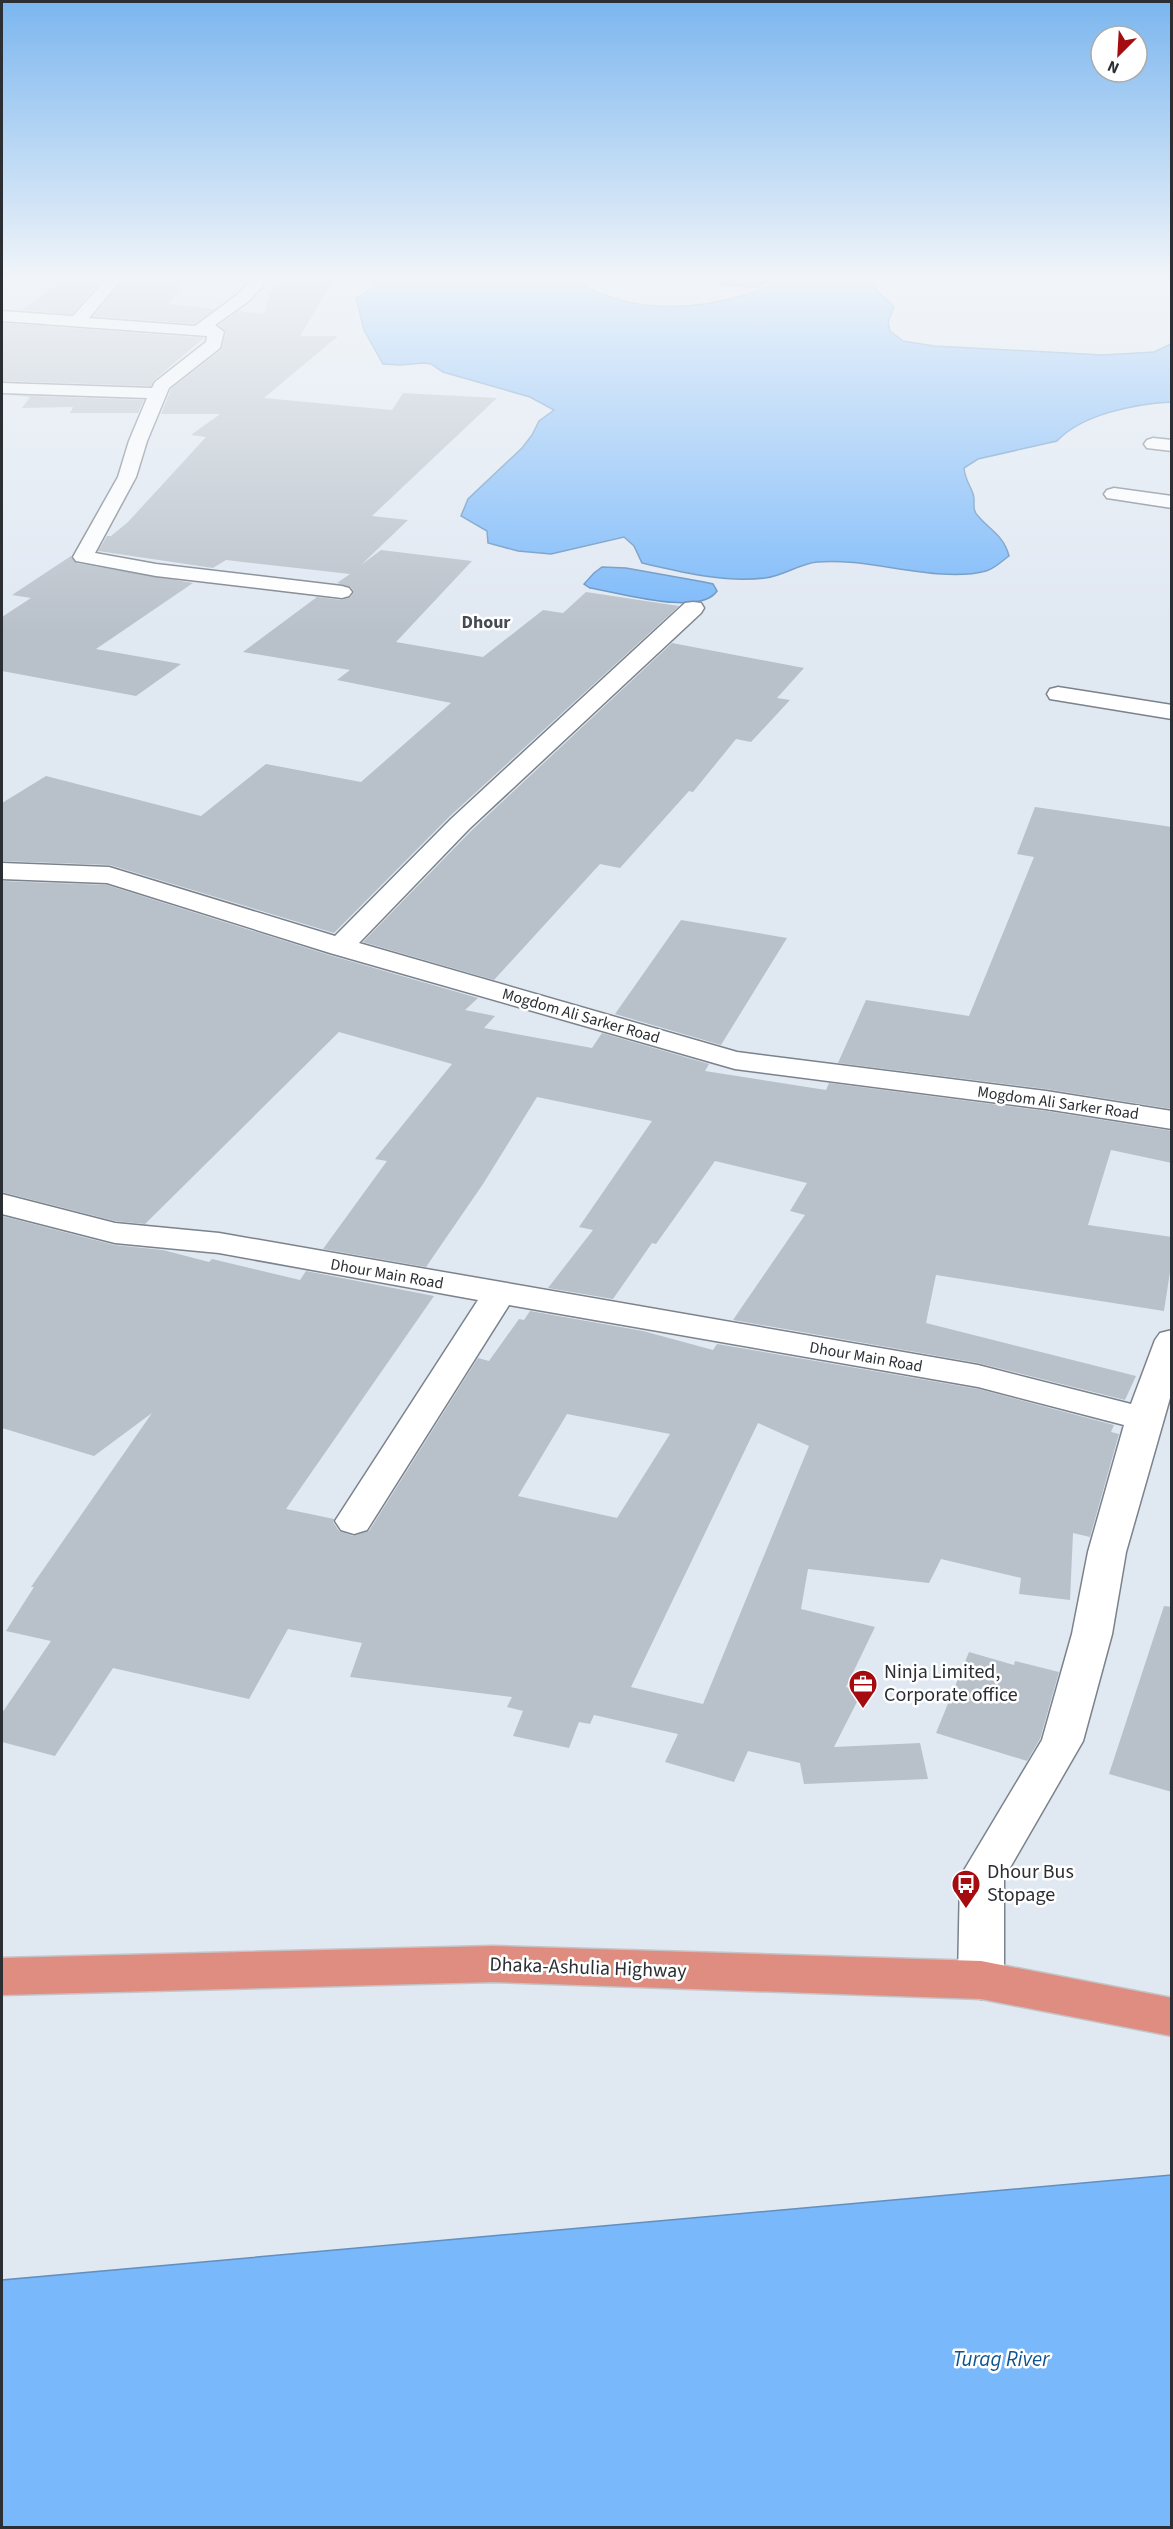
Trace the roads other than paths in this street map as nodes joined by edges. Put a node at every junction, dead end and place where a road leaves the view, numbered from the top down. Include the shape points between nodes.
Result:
1 (157, 396) edge
2 (1114, 494) dead end
3 (1172, 502) edge
4 (342, 592) dead end
5 (693, 608) dead end
6 (1058, 694) dead end
7 (1172, 712) edge
8 (2, 872) edge
9 (340, 947) junction
10 (1172, 1120) edge
11 (2, 1204) edge
12 (499, 1294) junction
13 (1172, 1340) edge
14 (1144, 1419) junction
15 (354, 1521) dead end
16 (2, 1977) edge
17 (981, 1980) junction
18 (1172, 2017) edge

1 - 4 street via 127,477 83,557 156,570
2 - 3 street
5 - 9 street via 460,824
6 - 7 street
8 - 9 street, Mogdom Ali Sarker Road via 109,875
9 - 10 street, Mogdom Ali Sarker Road via 735,1060
11 - 12 street, Dhour Main Road via 115,1233 219,1243
12 - 14 street, Dhour Main Road via 978,1377
12 - 15 street
13 - 14 street
14 - 17 street via 1062,1740 982,1877
16 - 17 highway, Dhaka-Ashulia Highway via 493,1965
17 - 18 highway, Dhaka-Ashulia Highway

